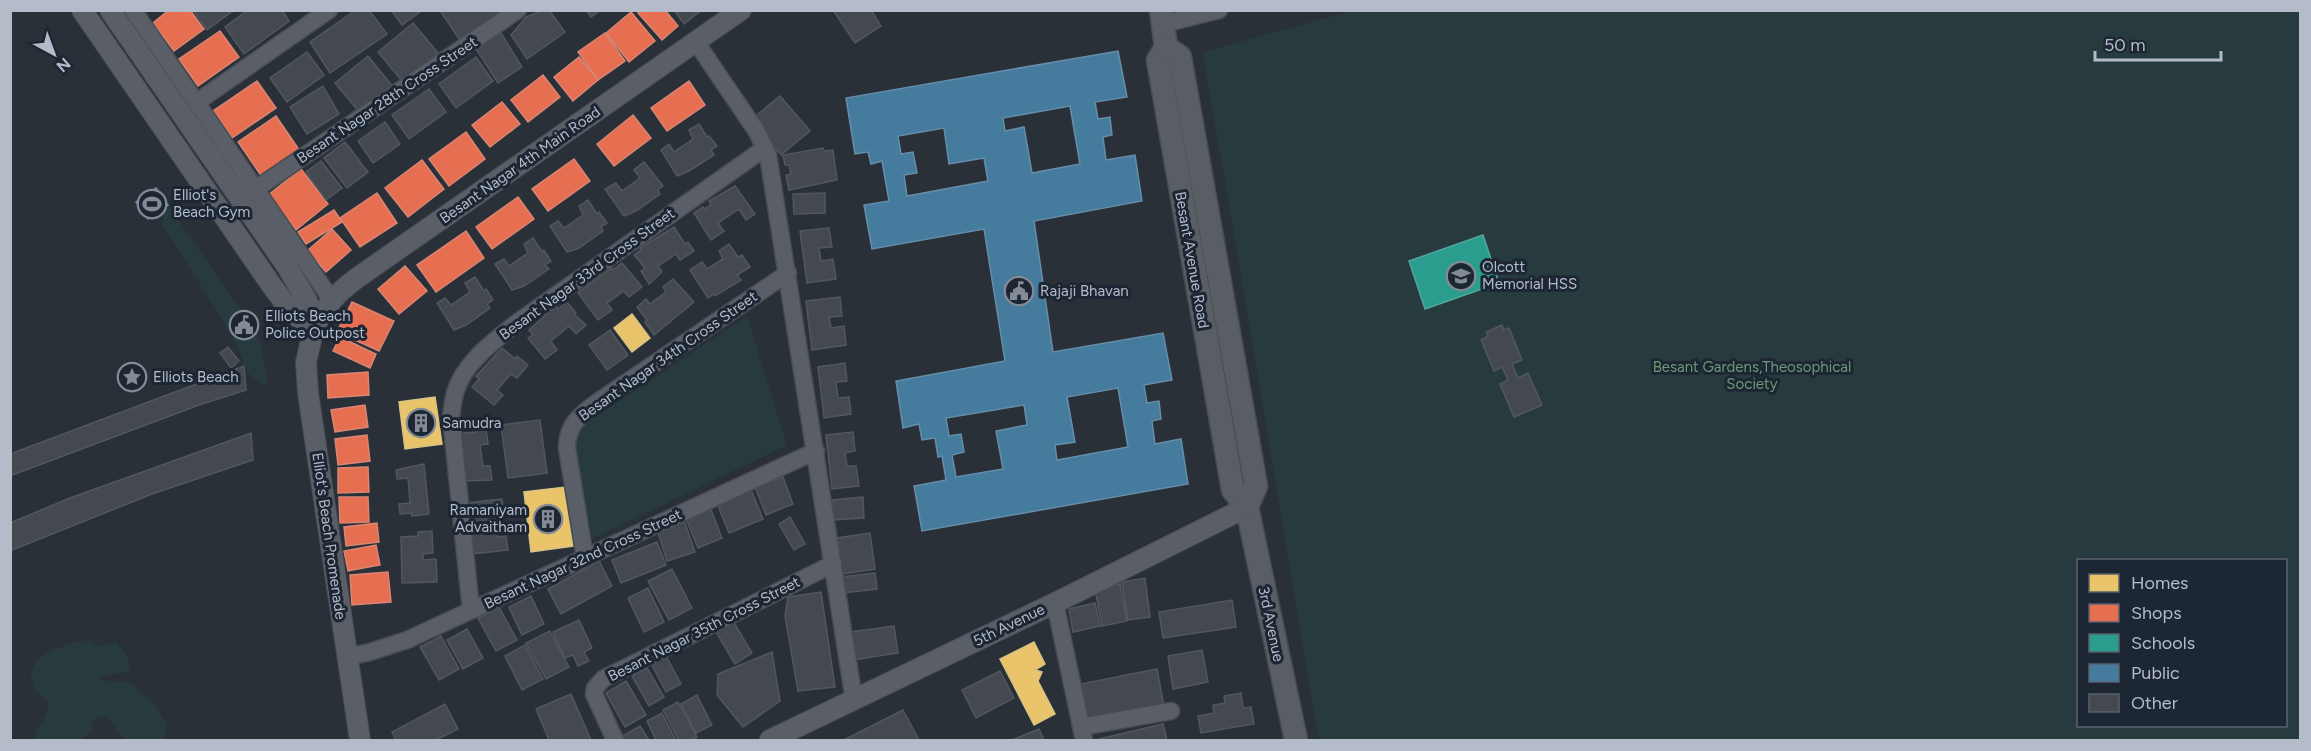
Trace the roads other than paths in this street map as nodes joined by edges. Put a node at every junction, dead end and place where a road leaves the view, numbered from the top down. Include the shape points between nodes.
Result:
1 (82, 10) edge
2 (110, 10) edge
3 (329, 10) edge
4 (518, 10) edge
5 (1219, 10) edge
6 (135, 11) edge
7 (734, 12) edge
8 (1162, 17) edge
9 (696, 42) junction
10 (197, 102) junction
11 (765, 148) junction
12 (256, 189) junction
13 (788, 273) junction
14 (331, 299) junction
15 (313, 332) junction
16 (816, 451) junction
17 (1247, 507) junction
18 (585, 558) junction
19 (833, 564) junction
20 (1055, 603) junction
21 (471, 610) junction
22 (347, 657) junction
23 (854, 700) junction
24 (1171, 711) dead end
25 (1083, 734) edge
26 (360, 741) edge
27 (615, 741) edge
28 (770, 741) edge
29 (1296, 741) edge

1 - 15 street via 272,286
2 - 15 street, Elliot's Beach Promenade via 288,268 307,301
3 - 10 street
4 - 12 street, Besant Nagar 28th Cross Street
5 - 8 street
6 - 10 street
7 - 9 street, Besant Nagar 4th Main Road
8 - 17 main road via 1166,47 1180,57 1256,486
9 - 11 street
9 - 14 street, Besant Nagar 4th Main Road
10 - 12 street
11 - 13 street
11 - 21 street, Besant Nagar 33rd Cross Street via 527,315 489,346 460,382 451,417
12 - 14 street
13 - 16 street
13 - 18 street, Besant Nagar 34th Cross Street via 599,401 570,426 567,448
14 - 15 street, Besant Nagar 4th Main Road
15 - 22 street, Elliot's Beach Promenade via 306,362 308,393
16 - 18 street, Besant Nagar 32nd Cross Street
16 - 19 street
17 - 20 street, 5th Avenue
17 - 29 main road, 3rd Avenue
18 - 21 street, Besant Nagar 32nd Cross Street
19 - 23 street
19 - 27 street, Besant Nagar 35th Cross Street via 603,679 594,694
20 - 23 street, 5th Avenue
20 - 25 street
21 - 22 street, Besant Nagar 32nd Cross Street via 397,644
22 - 26 street, Elliot's Beach Promenade
23 - 28 street, 5th Avenue
24 - 25 street

